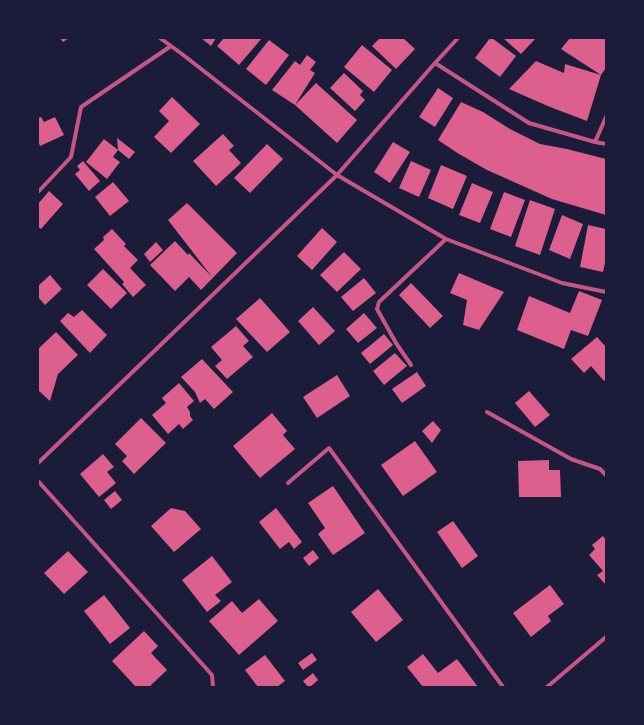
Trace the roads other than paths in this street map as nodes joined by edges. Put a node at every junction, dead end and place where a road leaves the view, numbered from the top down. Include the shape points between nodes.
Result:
1 (160, 38) edge
2 (458, 38) edge
3 (171, 46) junction
4 (435, 63) junction
5 (606, 117) edge
6 (595, 142) junction
7 (606, 144) edge
8 (337, 175) junction
9 (38, 192) edge
10 (446, 239) junction
11 (606, 292) edge
12 (411, 365) dead end
13 (487, 412) dead end
14 (38, 463) edge
15 (606, 475) edge
16 (38, 481) edge
17 (288, 483) dead end
18 (606, 637) edge
19 (213, 687) edge
20 (503, 687) edge
21 (547, 687) edge

1 - 3 street
2 - 4 street
3 - 8 street
3 - 9 street via 81,108 71,157
4 - 6 street via 529,122
4 - 8 street
5 - 6 street
6 - 7 street
8 - 10 street
8 - 14 street
10 - 11 street via 562,283
10 - 12 street via 379,302 377,309
13 - 15 street via 571,459 600,469
16 - 19 street via 212,675
17 - 20 street via 329,448
18 - 21 street

